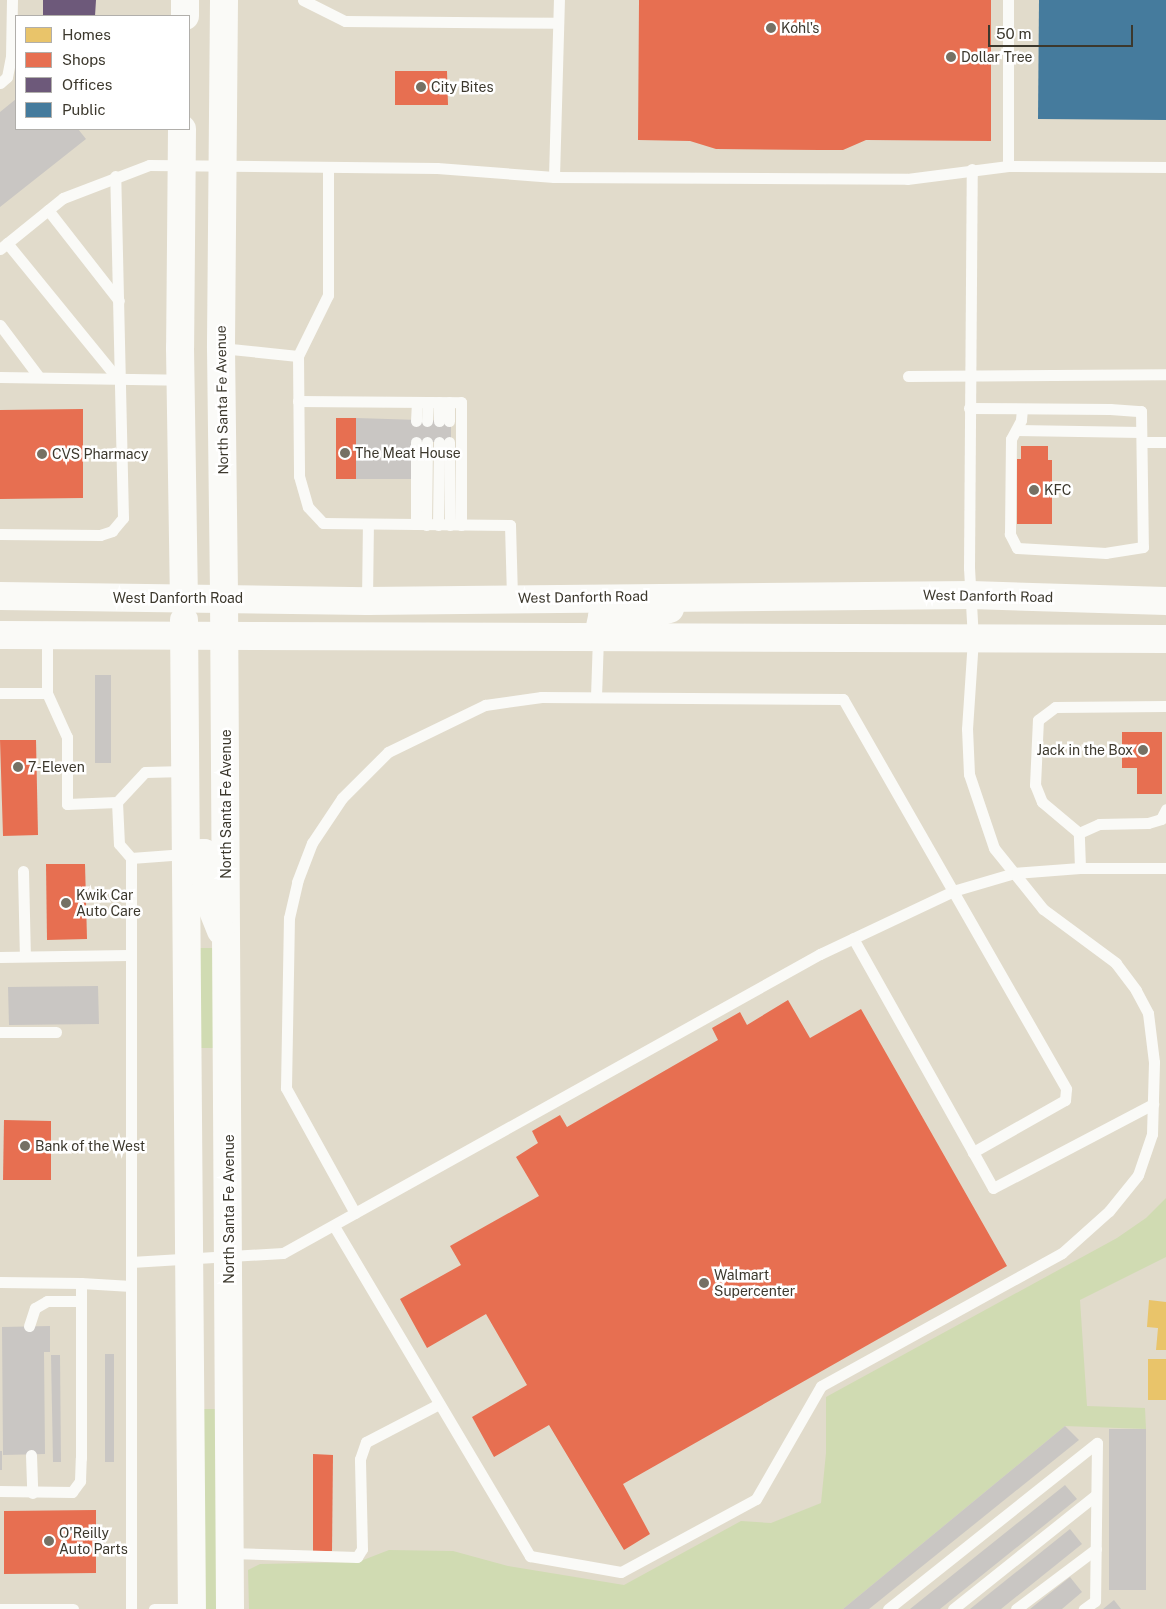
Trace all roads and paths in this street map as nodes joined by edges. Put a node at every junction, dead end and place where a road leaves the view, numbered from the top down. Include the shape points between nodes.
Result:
1 (12, 0) edge
2 (185, 0) edge
3 (224, 0) edge
4 (302, 0) edge
5 (559, 0) edge
6 (1008, 0) edge
7 (185, 15) edge
8 (558, 22) junction
9 (0, 83) edge
10 (182, 130) edge
11 (182, 166) junction
12 (1008, 166) junction
13 (222, 167) junction
14 (1166, 167) edge
15 (328, 168) junction
16 (972, 169) junction
17 (115, 176) junction
18 (554, 176) junction
19 (48, 210) junction
20 (4, 246) edge
21 (118, 302) junction
22 (0, 325) edge
23 (221, 348) junction
24 (298, 356) junction
25 (1166, 374) edge
26 (970, 375) junction
27 (908, 376) dead end
28 (0, 377) edge
29 (39, 377) junction
30 (118, 379) junction
31 (181, 380) junction
32 (298, 401) junction
33 (439, 402) junction
34 (969, 408) junction
35 (1022, 409) junction
36 (1017, 430) junction
37 (1141, 437) junction
38 (1166, 442) edge
39 (368, 524) junction
40 (421, 524) junction
41 (449, 525) junction
42 (0, 534) edge
43 (971, 595) junction
44 (0, 596) edge
45 (728, 596) junction
46 (224, 598) junction
47 (512, 598) junction
48 (184, 599) junction
49 (367, 601) junction
50 (1166, 601) edge
51 (0, 635) edge
52 (47, 636) junction
53 (598, 636) junction
54 (184, 638) junction
55 (225, 638) junction
56 (973, 639) junction
57 (1166, 639) edge
58 (0, 693) edge
59 (47, 693) junction
60 (596, 697) junction
61 (1166, 706) edge
62 (185, 771) junction
63 (117, 802) junction
64 (1166, 809) edge
65 (1078, 834) junction
66 (186, 854) junction
67 (131, 858) junction
68 (1080, 868) junction
69 (1166, 868) edge
70 (23, 871) dead end
71 (1014, 873) junction
72 (953, 891) junction
73 (853, 938) junction
74 (227, 946) junction
75 (128, 955) junction
76 (25, 956) junction
77 (0, 957) edge
78 (0, 1032) edge
79 (56, 1032) dead end
80 (1153, 1104) junction
81 (973, 1152) junction
82 (355, 1213) junction
83 (334, 1226) junction
84 (229, 1255) junction
85 (189, 1261) junction
86 (132, 1262) junction
87 (0, 1282) edge
88 (81, 1283) junction
89 (132, 1286) junction
90 (81, 1301) junction
91 (29, 1326) dead end
92 (439, 1404) junction
93 (31, 1455) dead end
94 (0, 1491) edge
95 (32, 1493) junction
96 (1096, 1495) junction
97 (1096, 1548) junction
98 (230, 1553) junction
99 (0, 1609) edge
100 (73, 1609) edge
101 (132, 1609) edge
102 (154, 1609) edge
103 (192, 1609) edge
104 (230, 1609) edge
105 (888, 1609) edge
106 (953, 1609) edge
107 (1016, 1609) edge
108 (1084, 1609) edge

1 - 9 lane via 11,57 7,77
2 - 7 main road
3 - 13 main road, North Santa Fe Avenue
4 - 8 lane via 345,21
5 - 8 lane
6 - 12 lane
8 - 18 lane
10 - 11 main road
11 - 13 lane
11 - 17 lane via 149,165
11 - 31 main road
12 - 14 lane
12 - 16 lane
13 - 15 lane
13 - 23 main road, North Santa Fe Avenue
15 - 18 lane via 436,168
15 - 24 lane via 328,295
16 - 18 lane via 907,179
16 - 26 lane
17 - 19 lane via 63,198
17 - 21 lane
19 - 20 lane
19 - 21 lane
20 - 30 lane
21 - 30 lane
22 - 29 lane
23 - 24 lane
23 - 46 main road, North Santa Fe Avenue
24 - 32 lane
25 - 26 lane
26 - 27 lane
26 - 34 lane
28 - 29 lane
29 - 30 lane
30 - 31 lane
30 - 42 lane via 123,518 112,531 100,534
31 - 48 main road
32 - 33 lane
32 - 39 lane via 299,476 308,507 323,523
33 - 33 lane via 433,421
33 - 41 lane
34 - 35 lane
34 - 43 lane
35 - 36 lane
35 - 37 lane via 1141,411
36 - 37 lane
36 - 37 lane via 1011,439 1010,534 1017,548 1045,552 1106,553 1143,547
37 - 38 lane
39 - 40 lane
39 - 49 lane
40 - 41 lane
40 - 41 lane via 433,442
41 - 47 lane via 510,525
43 - 45 main road, West Danforth Road
43 - 50 main road, West Danforth Road
43 - 56 lane
44 - 48 main road, West Danforth Road
45 - 47 main road, West Danforth Road
45 - 53 main road via 645,616 602,617
46 - 48 main road, West Danforth Road
46 - 49 main road, West Danforth Road
46 - 55 main road, North Santa Fe Avenue
47 - 49 main road, West Danforth Road
48 - 54 main road
51 - 52 main road
52 - 54 main road
52 - 59 lane
53 - 55 main road
53 - 56 main road
53 - 60 lane
54 - 55 main road
54 - 62 main road
55 - 74 main road, North Santa Fe Avenue
56 - 57 main road
56 - 71 lane via 966,729 969,774 994,848
58 - 59 lane
59 - 63 lane via 67,737 67,804
60 - 72 lane via 843,699
60 - 82 lane via 541,697 485,705 438,725 388,752 342,798 312,844 297,882 289,918 286,1088
61 - 65 lane via 1054,707 1038,720 1035,785 1042,802
62 - 63 lane via 145,772
62 - 66 main road
63 - 67 lane via 118,844
64 - 65 lane via 1161,819 1148,823 1099,824
65 - 68 lane
66 - 67 lane
66 - 74 main road via 204,853 206,891
66 - 85 main road
67 - 75 lane
68 - 69 lane
68 - 71 lane
70 - 76 lane
71 - 72 lane
71 - 80 lane via 1044,909 1116,963 1136,990 1148,1013 1154,1062
72 - 73 lane
72 - 81 lane via 1066,1088 1065,1100
73 - 81 lane
73 - 82 lane
74 - 84 main road, North Santa Fe Avenue
75 - 76 lane
75 - 86 lane
76 - 77 lane
78 - 79 lane
80 - 81 lane via 993,1188
80 - 92 lane via 1152,1134 1138,1175 1109,1210 1062,1252 821,1386 756,1500 621,1572 530,1556
82 - 83 lane
83 - 84 lane via 283,1253
83 - 92 lane
84 - 85 lane
84 - 98 main road, North Santa Fe Avenue
85 - 86 lane
85 - 103 main road
86 - 89 lane
87 - 88 lane
88 - 89 lane
88 - 90 lane
89 - 101 lane
90 - 91 lane via 47,1301 35,1308
90 - 95 lane via 80,1481 72,1492
92 - 98 lane via 366,1442 360,1460 362,1548 358,1557
93 - 95 lane
94 - 95 lane
96 - 97 lane
96 - 105 lane via 1097,1443
96 - 106 lane
97 - 107 lane
97 - 108 lane via 1095,1600
98 - 104 main road, North Santa Fe Avenue
99 - 100 lane
102 - 103 lane

